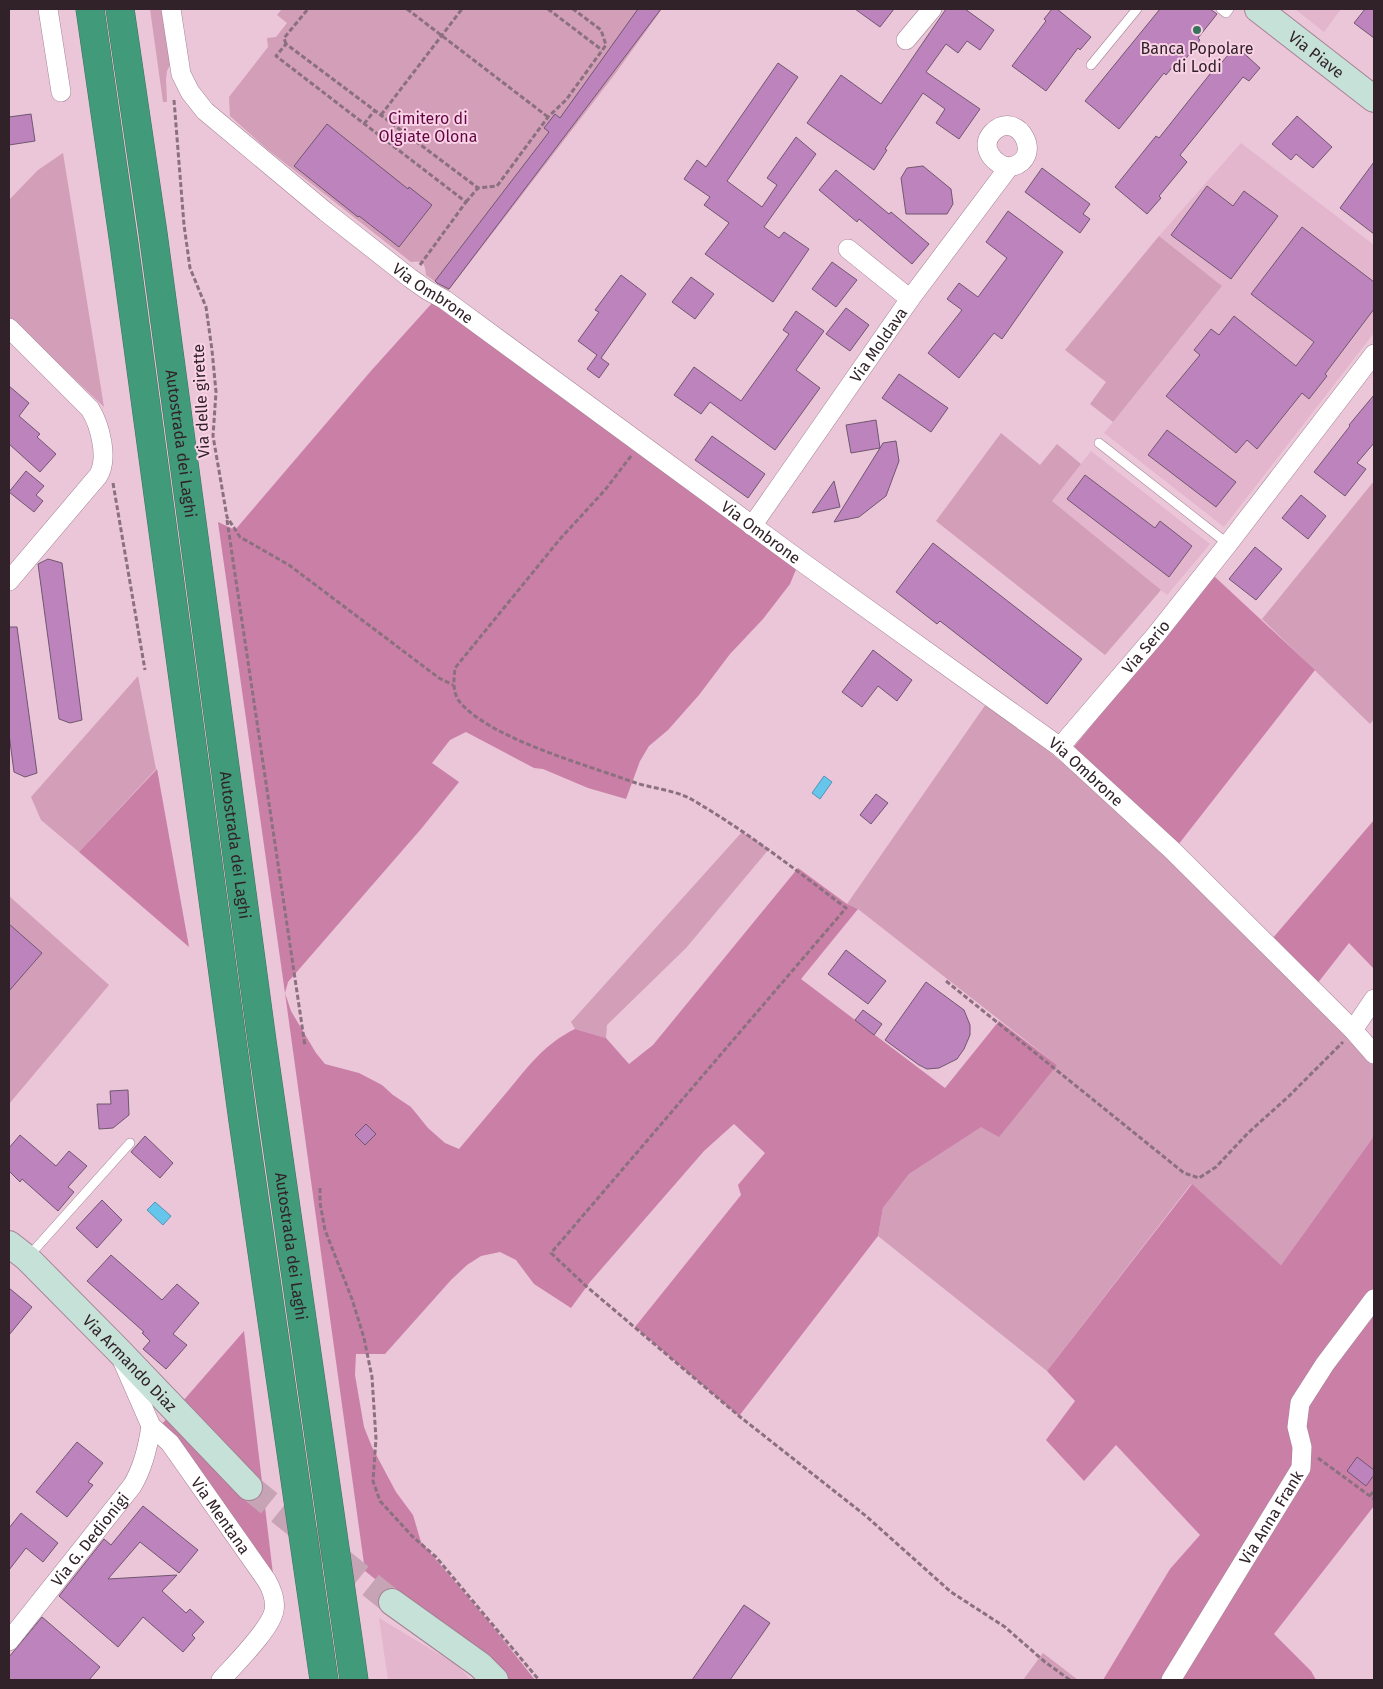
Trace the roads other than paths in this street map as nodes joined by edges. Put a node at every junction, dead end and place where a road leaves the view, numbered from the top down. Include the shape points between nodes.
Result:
1 (48, 9) edge
2 (90, 9) edge
3 (120, 9) edge
4 (171, 9) edge
5 (932, 9) edge
6 (1138, 9) edge
7 (1221, 9) edge
8 (1229, 9) edge
9 (1258, 9) edge
10 (906, 40) dead end
11 (1091, 65) dead end
12 (61, 92) dead end
13 (1374, 99) edge
14 (1009, 167) dead end
15 (848, 249) dead end
16 (910, 298) junction
17 (10, 332) edge
18 (1374, 354) edge
19 (1099, 443) dead end
20 (752, 526) junction
21 (1228, 544) junction
22 (9, 581) edge
23 (1060, 747) junction
24 (1374, 999) edge
25 (1353, 1030) junction
26 (1374, 1054) edge
27 (130, 1143) dead end
28 (18, 1251) edge
29 (1374, 1299) edge
30 (117, 1349) junction
31 (151, 1426) junction
32 (249, 1487) tunnel mouth
33 (392, 1602) tunnel mouth
34 (9, 1641) edge
35 (221, 1680) edge
36 (324, 1680) edge
37 (354, 1680) edge
38 (495, 1680) edge
39 (1171, 1680) edge

1 - 12 street
2 - 36 highway, Autostrada dei Laghi via 243,1121
3 - 37 highway, Autostrada dei Laghi
4 - 20 street, Via Ombrone via 181,74 187,88 205,111 410,278 446,300
5 - 10 street
6 - 11 lane
7 - 8 lane via 1226,13
9 - 13 street, Via Piave
14 - 16 street, Via Moldava
15 - 16 street
16 - 20 street, Via Moldava
17 - 22 street via 90,409 104,458 98,476
18 - 21 street, Via Serio
19 - 21 lane
20 - 23 street, Via Ombrone
21 - 23 street, Via Serio
23 - 25 street, Via Ombrone via 1172,850
24 - 25 street
25 - 26 street, Via Ombrone
27 - 28 lane
28 - 30 street, Via Armando Diaz
29 - 39 street, Via Anna Frank via 1300,1403 1297,1427 1302,1447 1300,1468
30 - 31 street, Via Mentana
30 - 32 street, Via Armando Diaz
31 - 34 street, Via G. Dedionigi via 141,1468 132,1486
31 - 35 street, Via Mentana via 170,1443 264,1577 274,1597 274,1612 266,1627
33 - 38 street via 480,1665

